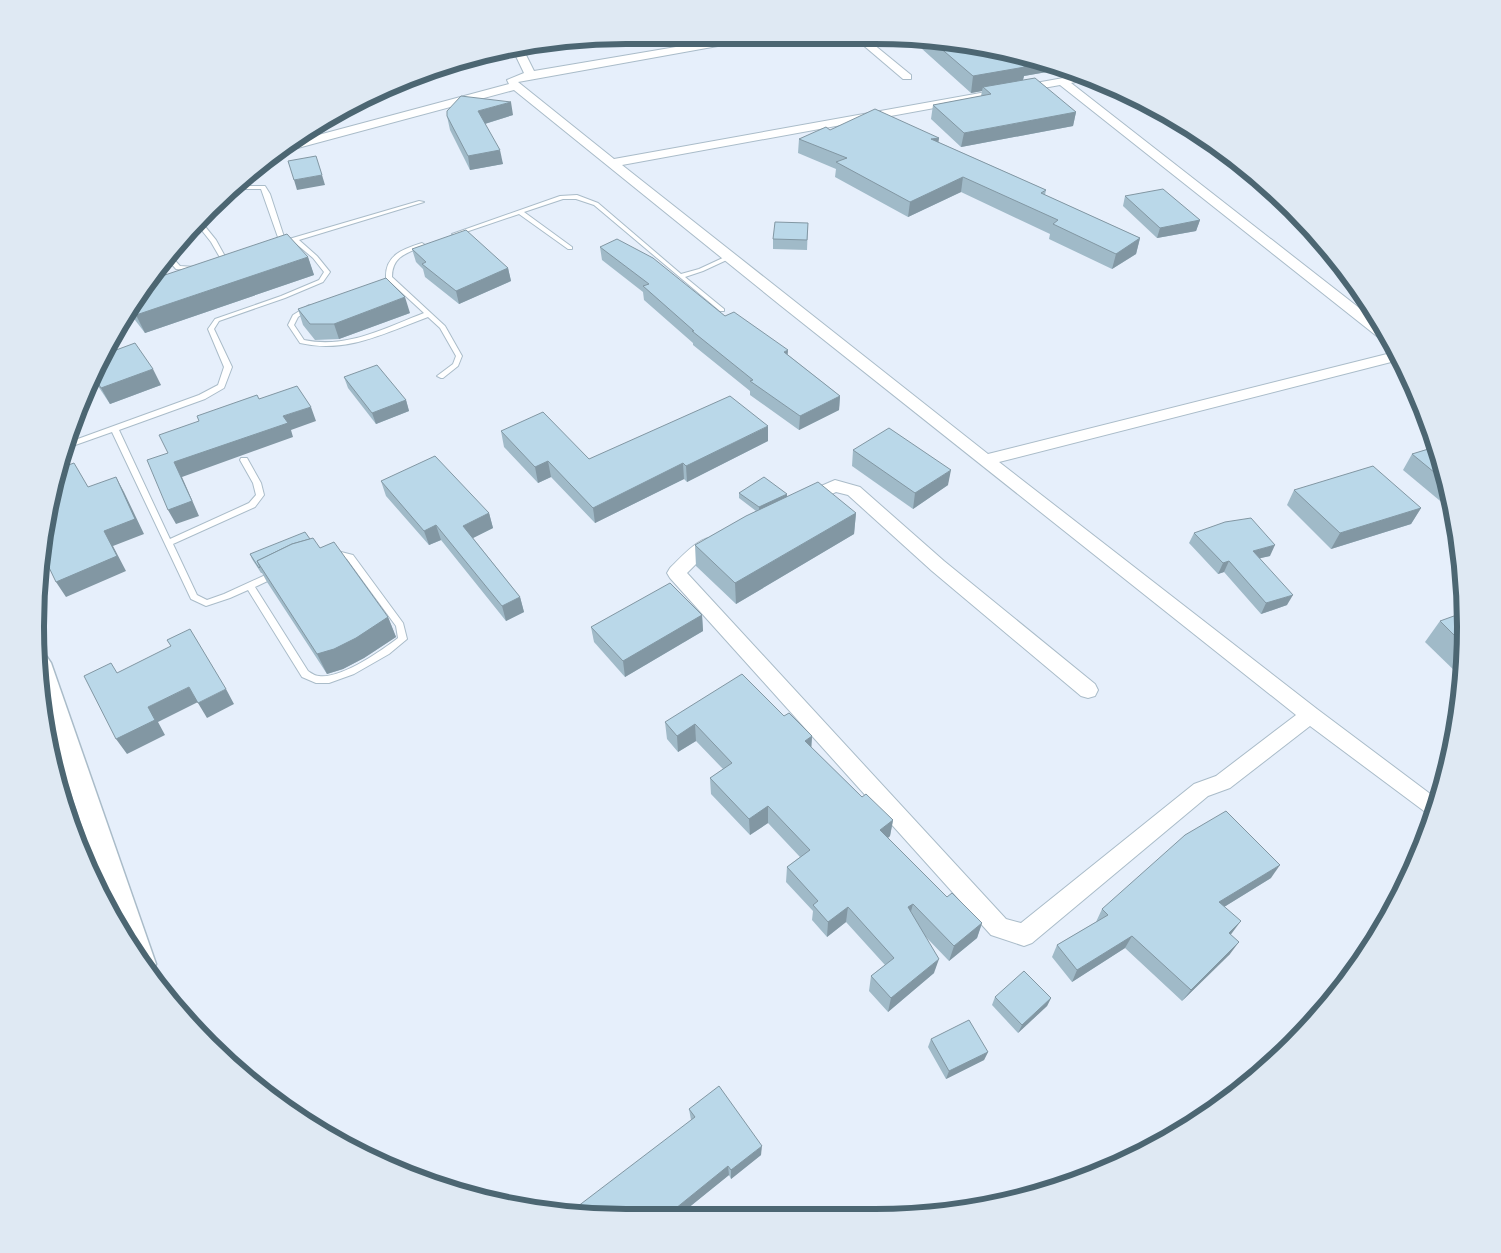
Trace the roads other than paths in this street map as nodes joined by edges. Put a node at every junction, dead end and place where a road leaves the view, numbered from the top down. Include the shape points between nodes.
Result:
1 (710, 44) edge
2 (867, 44) edge
3 (520, 54) edge
4 (530, 75) junction
5 (907, 78) dead end
6 (1073, 79) edge
7 (1062, 81) junction
8 (514, 83) junction
9 (324, 129) edge
10 (302, 143) edge
11 (611, 163) junction
12 (242, 188) edge
13 (421, 202) dead end
14 (520, 212) junction
15 (202, 226) edge
16 (447, 237) edge
17 (294, 239) junction
18 (283, 242) junction
19 (429, 243) edge
20 (275, 245) edge
21 (570, 248) dead end
22 (729, 257) junction
23 (233, 258) edge
24 (224, 260) junction
25 (173, 261) edge
26 (214, 263) edge
27 (205, 266) edge
28 (680, 276) junction
29 (389, 278) junction
30 (380, 281) edge
31 (320, 303) edge
32 (722, 310) dead end
33 (428, 314) junction
34 (1374, 327) edge
35 (1391, 358) edge
36 (441, 376) dead end
37 (115, 430) junction
38 (73, 444) edge
39 (244, 460) dead end
40 (988, 460) junction
41 (791, 506) edge
42 (728, 536) edge
43 (168, 542) junction
44 (324, 554) edge
45 (284, 570) edge
46 (250, 586) junction
47 (1088, 690) dead end
48 (1310, 715) junction
49 (52, 722) edge
50 (1429, 804) edge
51 (129, 929) edge

1 - 4 street
2 - 5 street
3 - 4 street
4 - 8 street
6 - 7 street
7 - 11 street
7 - 34 street
8 - 9 street
8 - 10 street
8 - 11 street
11 - 22 street
12 - 18 lane via 263,187
13 - 17 lane
14 - 16 lane
14 - 21 lane
14 - 28 lane via 562,197 577,197 596,204
15 - 24 lane
17 - 18 lane
17 - 37 lane via 327,272 321,281 217,320 211,329 228,367 221,386 202,397
18 - 20 lane
19 - 29 lane via 402,252 391,261
22 - 28 lane
22 - 40 street
23 - 24 lane
24 - 26 lane
25 - 27 lane via 178,268
28 - 32 lane
29 - 30 lane
29 - 33 lane
31 - 33 lane via 295,316 291,325 302,342 329,346 352,342
33 - 36 lane via 443,327 459,356 456,365
35 - 40 street
37 - 38 lane
37 - 43 lane
39 - 43 lane via 257,483 260,496 252,505
40 - 48 street
41 - 47 street via 835,486 854,491 938,566
42 - 48 street via 702,548 676,573 1000,927 1024,935 1201,790 1223,782
43 - 46 lane via 194,597 206,603
44 - 46 lane via 338,553 350,557 400,625 402,639 387,652 339,676 319,680 305,674
45 - 46 lane
48 - 50 street
49 - 51 street

